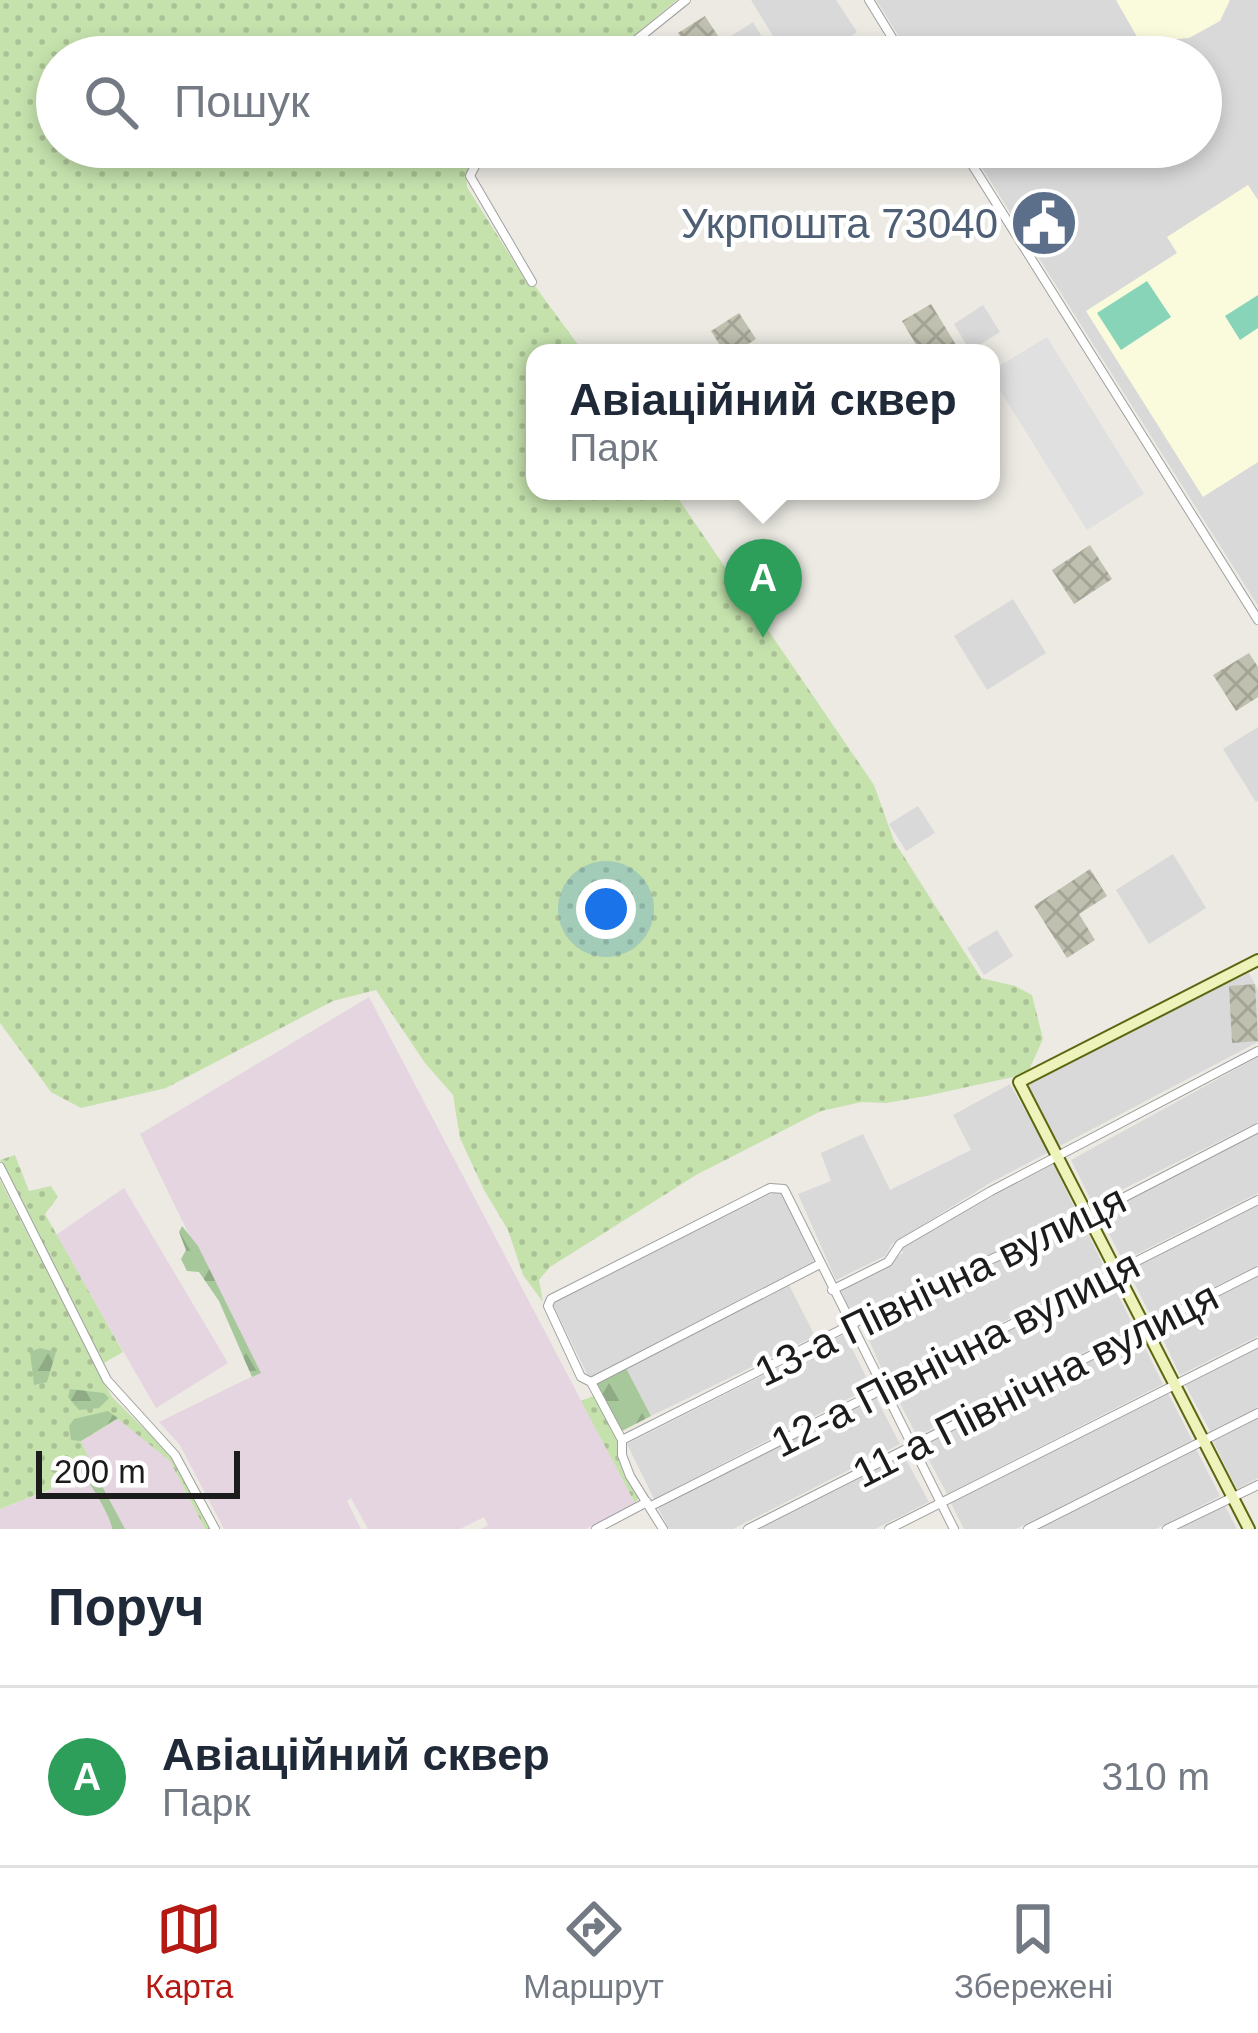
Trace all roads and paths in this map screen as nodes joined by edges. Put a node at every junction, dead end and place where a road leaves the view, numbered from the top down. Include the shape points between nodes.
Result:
1 (686, 0) edge
2 (869, 0) edge
3 (641, 36) edge
4 (891, 36) edge
5 (474, 168) edge
6 (975, 168) edge
7 (532, 282) dead end
8 (1258, 620) edge
9 (1256, 966) edge
10 (1258, 1051) edge
11 (1258, 1128) edge
12 (1058, 1154) junction
13 (0, 1167) edge
14 (1258, 1200) edge
15 (1090, 1215) junction
16 (820, 1264) junction
17 (1258, 1271) edge
18 (1117, 1272) junction
19 (832, 1290) junction
20 (850, 1325) junction
21 (1147, 1328) junction
22 (1258, 1343) edge
23 (589, 1382) junction
24 (1176, 1384) junction
25 (881, 1389) junction
26 (1258, 1413) edge
27 (622, 1440) junction
28 (1204, 1440) junction
29 (911, 1445) junction
30 (1258, 1485) edge
31 (1233, 1498) junction
32 (940, 1503) junction
33 (649, 1504) junction
34 (215, 1529) edge
35 (596, 1529) edge
36 (663, 1529) edge
37 (748, 1529) edge
38 (889, 1529) edge
39 (954, 1529) edge
40 (1028, 1529) edge
41 (1167, 1529) edge
42 (1249, 1529) edge

1 - 3 street
2 - 4 street
5 - 7 street via 470,176
6 - 8 street
9 - 12 street via 1019,1082
10 - 12 street
11 - 15 street, 13-а Північна вулиця
12 - 15 street
12 - 19 street
13 - 34 street via 107,1380 184,1467
14 - 18 street, 12-а Північна вулиця
15 - 18 street
15 - 20 street, 13-а Північна вулиця
16 - 19 street
16 - 23 street
16 - 23 street via 790,1196 775,1187 551,1299
17 - 21 street, 11-а Північна вулиця
18 - 21 street
18 - 25 street, 12-а Північна вулиця
19 - 20 street
20 - 25 street
20 - 27 street, 13-а Північна вулиця
21 - 24 street
21 - 29 street, 11-а Північна вулиця
22 - 24 street
23 - 27 street
24 - 28 street
24 - 32 street
25 - 29 street
25 - 33 street, 12-а Північна вулиця
26 - 28 street
27 - 33 street via 624,1464
28 - 31 street
28 - 40 street
29 - 32 street
29 - 37 street, 11-а Північна вулиця
30 - 31 street
31 - 41 street
31 - 42 street
32 - 38 street
32 - 39 street
33 - 35 street, 12-а Північна вулиця
33 - 36 street

